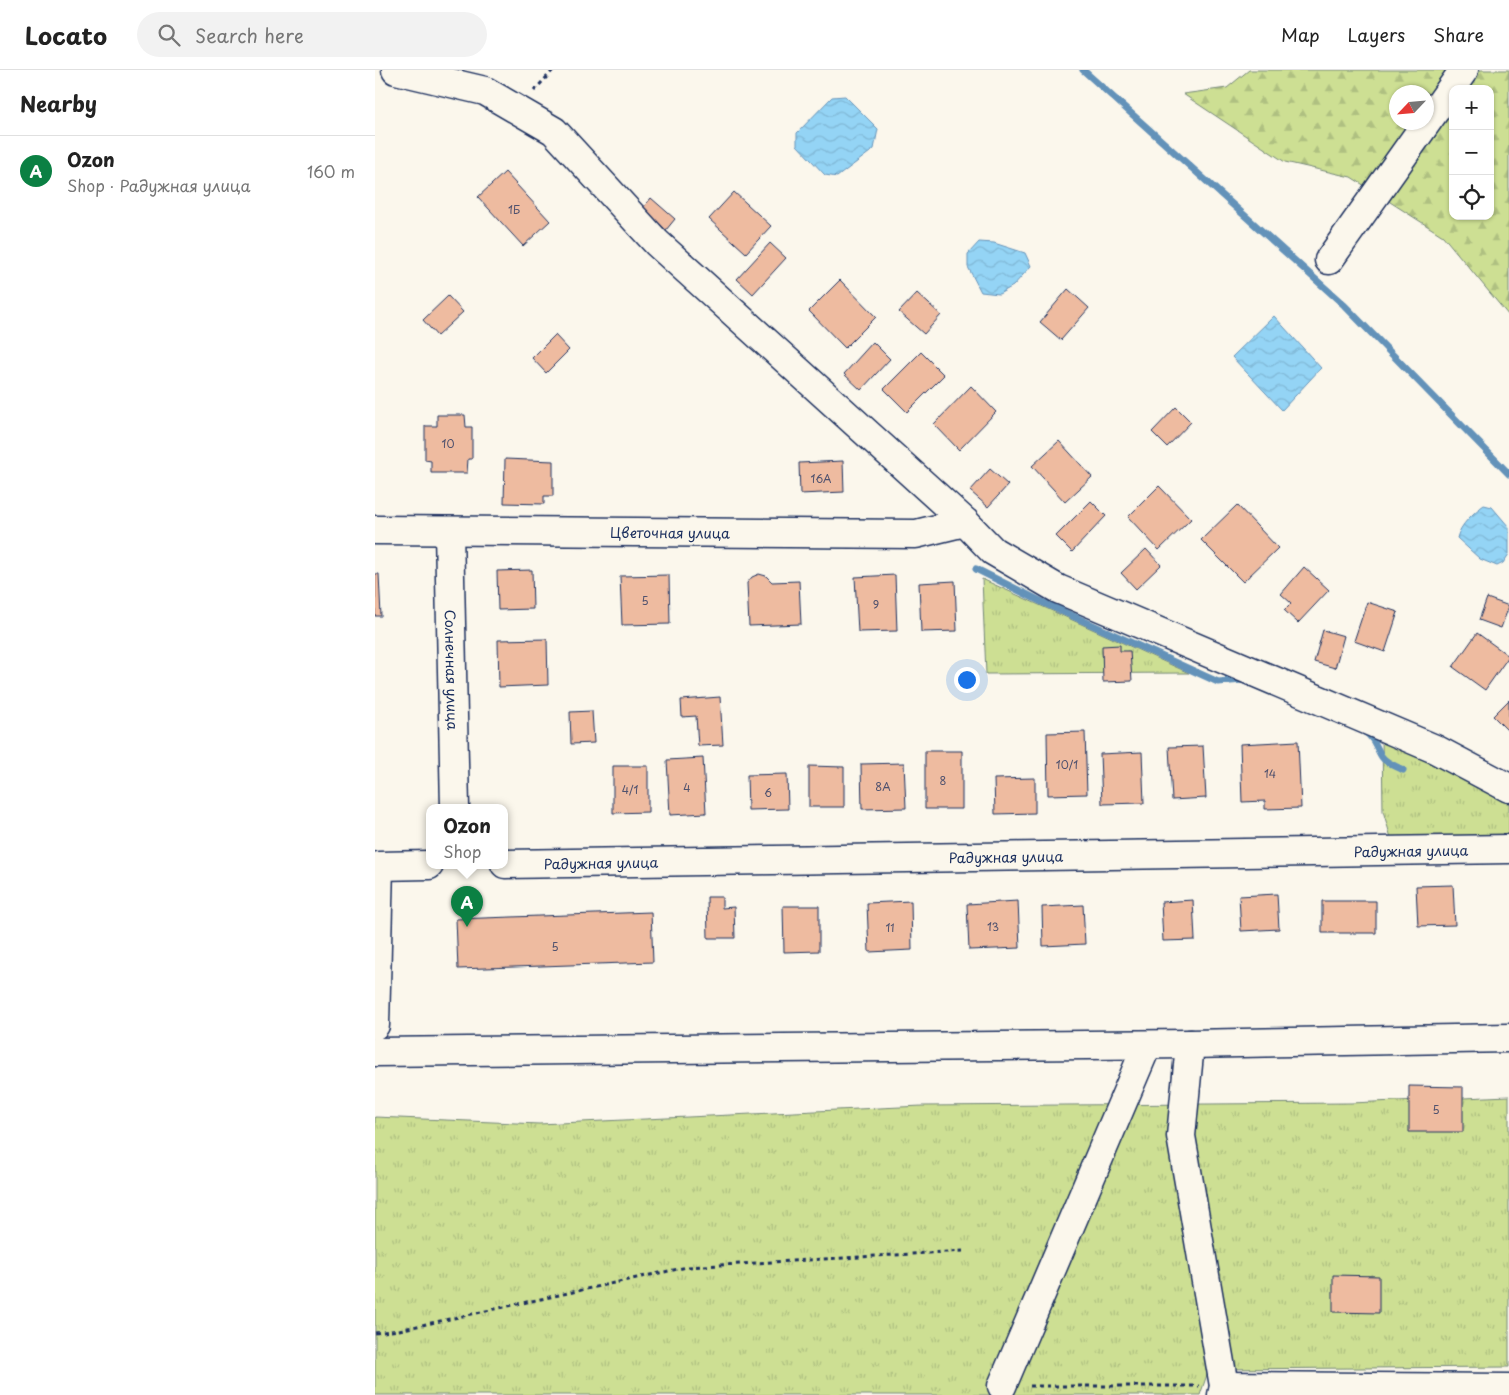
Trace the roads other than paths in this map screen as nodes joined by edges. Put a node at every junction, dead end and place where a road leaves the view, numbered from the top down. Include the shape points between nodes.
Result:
1 (396, 70) edge
2 (1465, 70) edge
3 (1329, 260) dead end
4 (965, 522) junction
5 (375, 530) edge
6 (449, 532) junction
7 (1509, 788) edge
8 (455, 804) edge
9 (1509, 849) edge
10 (508, 864) edge
11 (426, 865) edge
12 (375, 1025) edge
13 (1509, 1038) edge
14 (1190, 1044) junction
15 (1147, 1045) junction
16 (375, 1052) edge
17 (1002, 1386) road end
18 (1509, 1388) edge
19 (1223, 1390) edge

1 - 4 street via 485,91 554,131 657,243
2 - 3 street
4 - 6 street, Цветочная улица via 916,534
4 - 7 street via 993,551 1058,589 1435,749
5 - 6 street, Цветочная улица
6 - 8 street, Солнечная улица
9 - 10 street, Радужная улица
11 - 12 street via 379,866
13 - 14 street
14 - 15 street
14 - 19 street via 1181,1136
15 - 16 street
15 - 17 street
18 - 19 street

